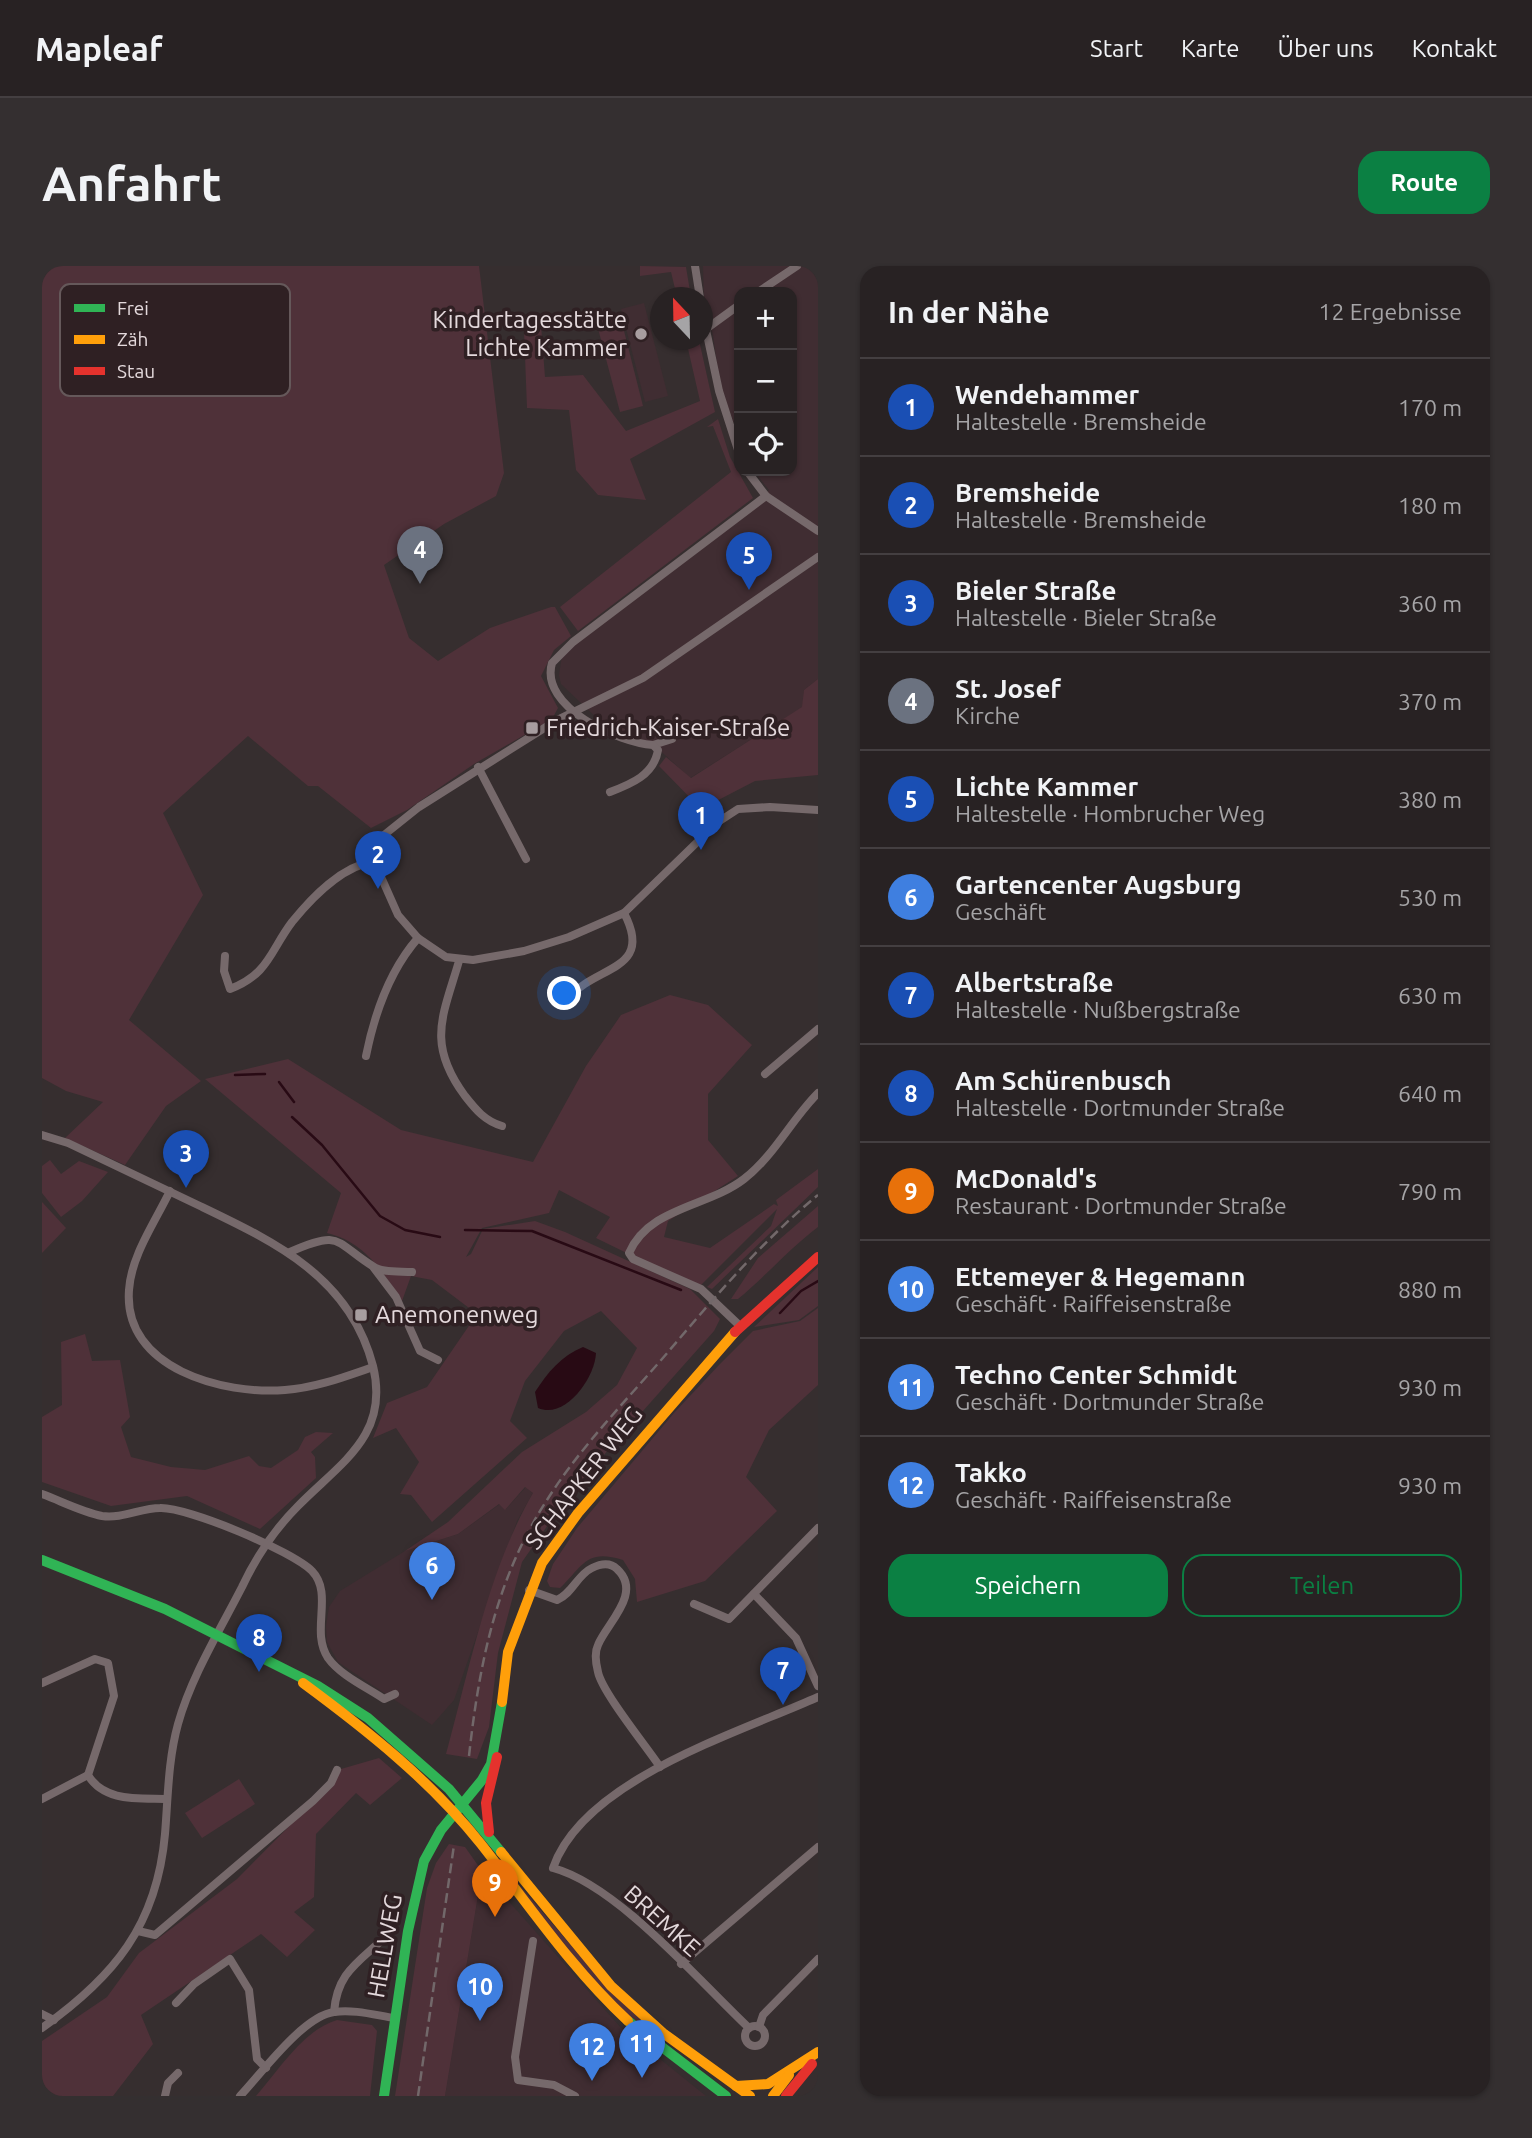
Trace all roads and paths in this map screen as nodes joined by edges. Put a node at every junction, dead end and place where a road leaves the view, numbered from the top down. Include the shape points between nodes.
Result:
1 (695, 266) edge
2 (797, 266) edge
3 (698, 287) edge
4 (766, 287) edge
5 (734, 309) edge
6 (713, 324) edge
7 (710, 350) edge
8 (734, 438) edge
9 (751, 476) edge
10 (766, 496) junction
11 (818, 531) edge
12 (818, 557) edge
13 (575, 712) junction
14 (672, 739) dead end
15 (653, 745) junction
16 (478, 767) junction
17 (610, 792) dead end
18 (818, 810) edge
19 (526, 859) dead end
20 (374, 861) junction
21 (624, 913) junction
22 (418, 938) junction
23 (225, 956) dead end
24 (459, 961) junction
25 (569, 997) dead end
26 (818, 1029) edge
27 (366, 1056) dead end
28 (765, 1074) dead end
29 (818, 1093) edge
30 (502, 1126) dead end
31 (42, 1135) edge
32 (170, 1191) junction
33 (290, 1252) junction
34 (818, 1257) edge
35 (374, 1268) junction
36 (412, 1272) dead end
37 (740, 1326) junction
38 (438, 1360) dead end
39 (373, 1367) junction
40 (42, 1494) edge
41 (818, 1528) edge
42 (265, 1546) junction
43 (42, 1560) edge
44 (530, 1590) junction
45 (754, 1594) junction
46 (694, 1605) dead end
47 (218, 1634) junction
48 (42, 1683) edge
49 (818, 1686) edge
50 (395, 1694) dead end
51 (818, 1697) edge
52 (498, 1736) junction
53 (660, 1767) junction
54 (337, 1769) dead end
55 (88, 1775) junction
56 (167, 1798) junction
57 (42, 1800) edge
58 (458, 1808) junction
59 (495, 1845) junction
60 (818, 1847) edge
61 (138, 1931) junction
62 (382, 1940) dead end
63 (533, 1941) dead end
64 (818, 1959) edge
65 (681, 1964) junction
66 (176, 2003) dead end
67 (334, 2012) junction
68 (42, 2014) edge
69 (394, 2018) junction
70 (54, 2020) junction
71 (759, 2026) junction
72 (42, 2028) edge
73 (749, 2028) junction
74 (818, 2052) edge
75 (818, 2059) edge
76 (266, 2068) junction
77 (178, 2073) dead end
78 (796, 2074) junction
79 (736, 2086) junction
80 (164, 2096) edge
81 (240, 2096) edge
82 (384, 2096) edge
83 (575, 2096) edge
84 (726, 2096) edge
85 (750, 2096) edge
86 (773, 2096) edge
87 (786, 2096) edge
88 (798, 2096) edge

1 - 3 street
2 - 4 street
5 - 6 street
7 - 8 street
9 - 10 street
10 - 11 street
10 - 13 street via 555,657 551,683 562,702
12 - 13 street via 643,678
13 - 15 street via 618,739
13 - 16 street
14 - 15 street
15 - 17 street via 658,750 652,769
16 - 19 street
16 - 20 street via 379,839
18 - 21 street via 738,809 718,822
20 - 22 street via 394,909
20 - 23 street via 349,867 330,883 293,922 271,960 246,983 230,989
21 - 24 street via 524,951
21 - 25 street via 632,930 629,957 582,983
22 - 24 street
22 - 27 street via 389,986
24 - 30 street via 441,1019 444,1055 472,1105 489,1122
26 - 28 street
29 - 37 street via 745,1179 646,1227 629,1253 633,1259 701,1289
31 - 32 street
32 - 33 street
32 - 39 street via 133,1267 129,1292 136,1327 165,1362 218,1385 261,1391 305,1387
33 - 35 street via 332,1240
33 - 39 street via 343,1305 360,1332
34 - 37 main road, SCHAPKER WEG
35 - 36 street
35 - 38 street via 396,1297 420,1351
37 - 44 main road, SCHAPKER WEG via 578,1513 542,1563
39 - 42 street via 375,1407 362,1443
40 - 42 street via 101,1516 159,1507 182,1509
41 - 45 street
42 - 47 street
42 - 50 street via 311,1570 319,1580 320,1631 330,1661 384,1699
43 - 47 main road
44 - 52 main road, SCHAPKER WEG via 508,1652
44 - 53 street via 557,1600 568,1595 591,1568 606,1564 615,1566 623,1576 626,1591 620,1609 596,1652 598,1675
45 - 46 street via 729,1619
45 - 49 street via 796,1638
47 - 56 street via 179,1722
47 - 58 main road via 368,1718 434,1774
48 - 55 street via 95,1659 108,1663 114,1696
51 - 53 street
52 - 58 main road, SCHAPKER WEG via 491,1764
52 - 59 main road via 497,1768 483,1812
53 - 65 street, BREMKE via 601,1805 559,1852 553,1868 579,1876
54 - 61 street via 331,1783 313,1801 155,1935
55 - 56 street via 105,1793
55 - 57 street
56 - 61 street via 161,1860
58 - 59 main road
58 - 69 main road, HELLWEG via 424,1861
58 - 84 main road via 553,1941 600,1995
59 - 79 main road via 611,1986 663,2033
60 - 65 street
61 - 70 street via 101,1981
62 - 67 street via 344,1975 335,1992
63 - 83 street via 515,2057 517,2080 554,2085
64 - 71 street via 764,2015
65 - 73 street, BREMKE
66 - 76 street via 230,1959 249,1990 257,2059
67 - 69 street
67 - 76 street via 311,2023
68 - 70 street
69 - 82 main road, HELLWEG
70 - 72 street
71 - 73 street
71 - 73 street, BREMKE via 765,2037 758,2046 746,2041
74 - 78 main road
75 - 78 main road
76 - 81 street
77 - 80 street
78 - 79 main road via 763,2085
78 - 86 main road
78 - 87 main road
78 - 88 main road
79 - 85 main road

